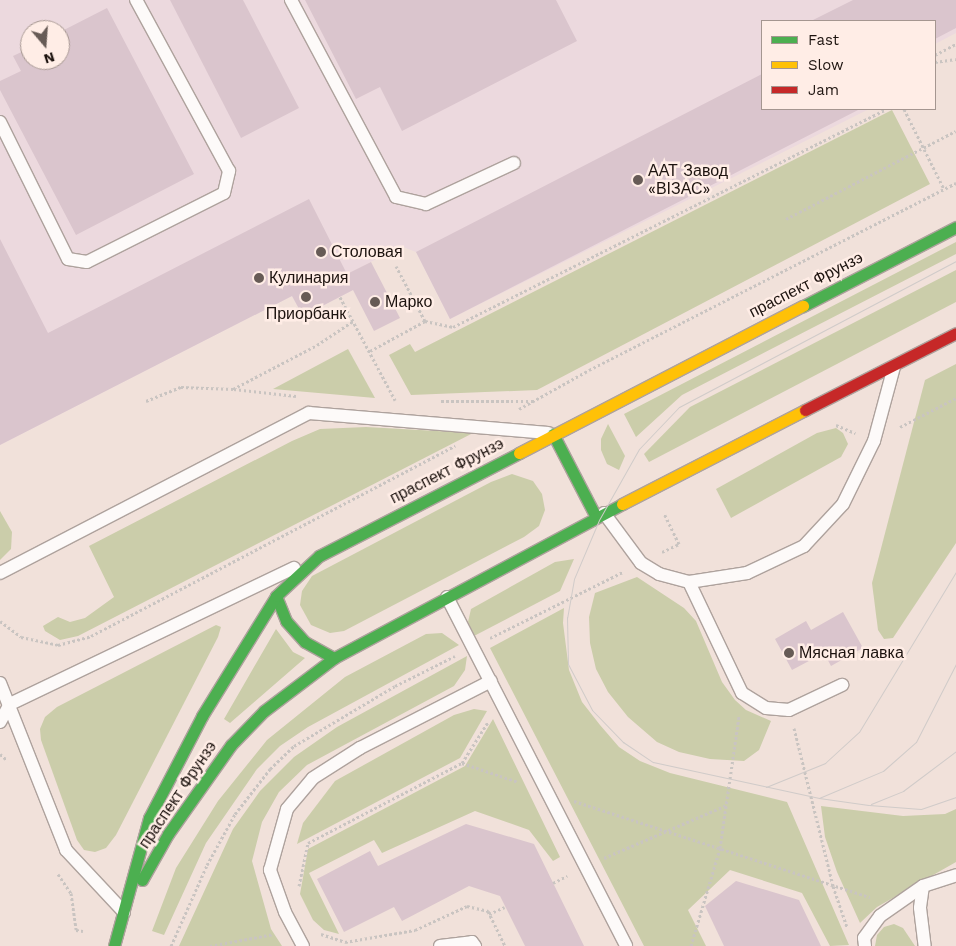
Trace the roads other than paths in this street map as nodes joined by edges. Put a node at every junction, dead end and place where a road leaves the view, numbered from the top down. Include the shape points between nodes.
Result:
1 (136, 0) edge
2 (292, 0) edge
3 (0, 122) edge
4 (514, 163) dead end
5 (956, 227) edge
6 (956, 333) edge
7 (895, 364) junction
8 (553, 434) junction
9 (600, 515) junction
10 (318, 556) junction
11 (0, 573) edge
12 (689, 582) junction
13 (276, 596) junction
14 (447, 597) junction
15 (334, 658) junction
16 (490, 681) junction
17 (0, 683) edge
18 (842, 685) dead end
19 (10, 704) junction
20 (0, 722) edge
21 (956, 875) edge
22 (923, 886) junction
23 (124, 912) junction
24 (114, 946) edge
25 (302, 946) edge
26 (440, 946) edge
27 (474, 946) edge
28 (626, 946) edge
29 (865, 946) edge
30 (925, 946) edge

1 - 3 lane via 229,171 224,193 87,262 68,259
2 - 4 lane via 396,197 426,204
5 - 8 main road, праспект Фрунзэ
6 - 7 main road, праспект Фрунзэ
7 - 9 main road, праспект Фрунзэ
7 - 12 lane via 874,441 843,504 804,546 747,572
8 - 9 main road
8 - 10 main road, праспект Фрунзэ
8 - 11 lane via 309,413
9 - 12 lane via 641,563 659,574
9 - 14 main road, праспект Фрунзэ
10 - 13 main road, праспект Фрунзэ
10 - 19 lane
12 - 18 lane via 742,693 766,708 789,710
13 - 15 main road via 286,621 305,642
13 - 23 main road, праспект Фрунзэ via 202,716 148,818
14 - 15 main road, праспект Фрунзэ
14 - 16 lane
15 - 23 main road, праспект Фрунзэ via 264,712 231,745 168,834
16 - 25 lane via 360,748 313,778 287,810 270,870
16 - 28 lane
17 - 19 lane
19 - 20 lane
19 - 23 lane via 66,850
21 - 22 lane
22 - 29 lane via 880,916 864,938
22 - 30 lane via 920,908
23 - 24 main road, праспект Фрунзэ
26 - 27 lane via 472,942

